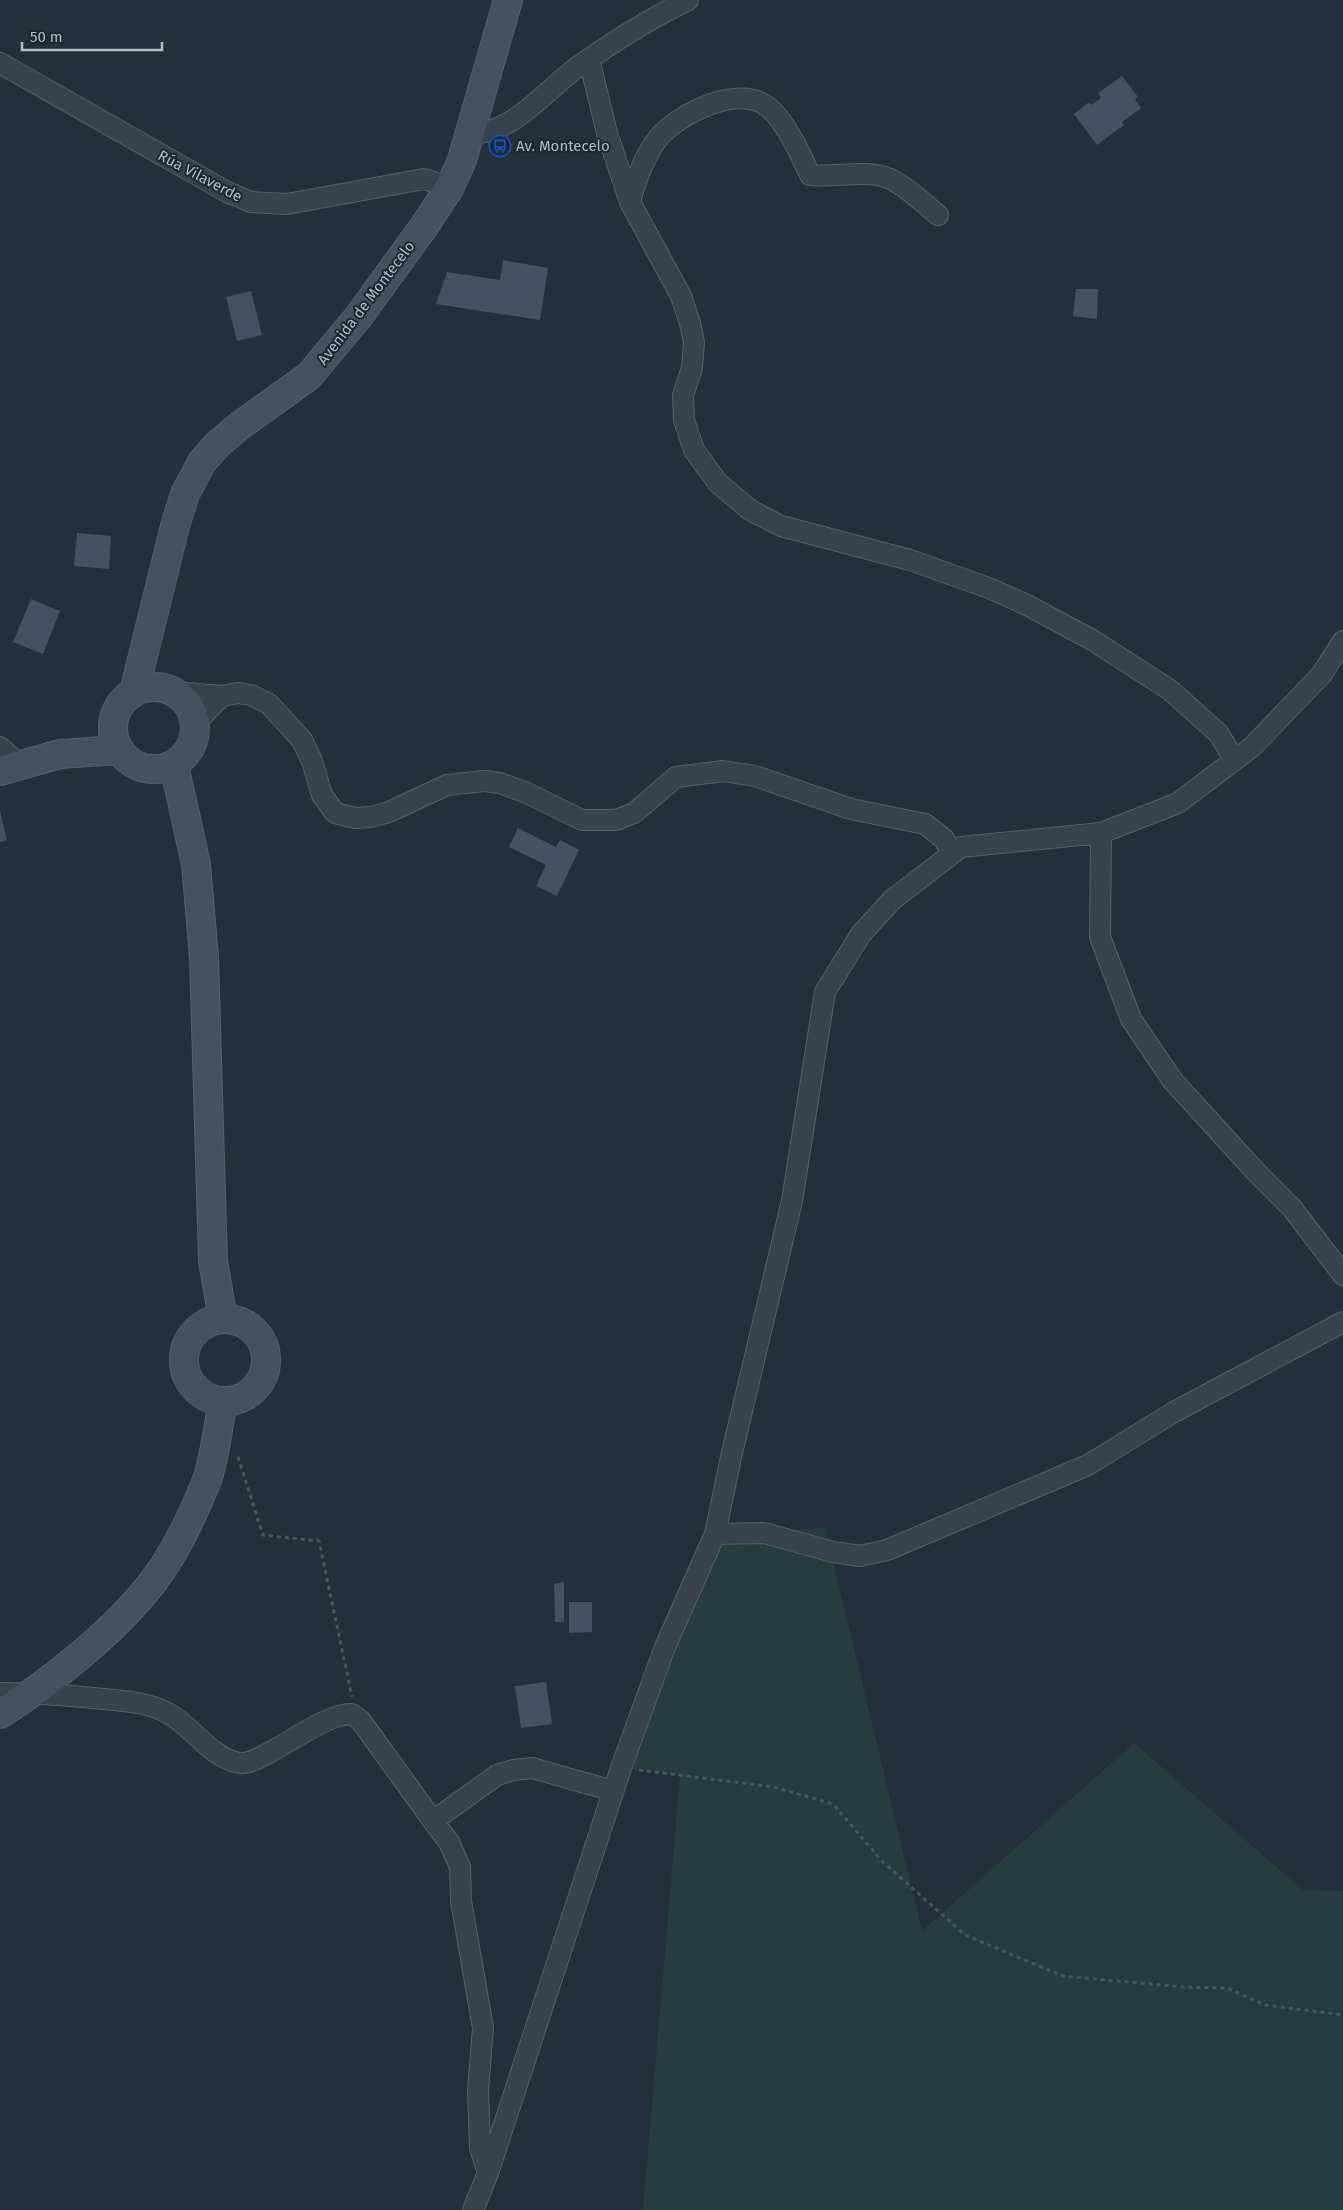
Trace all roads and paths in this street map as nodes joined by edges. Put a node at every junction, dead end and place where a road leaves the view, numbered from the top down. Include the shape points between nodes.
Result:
1 (508, 0) edge
2 (688, 0) edge
3 (588, 59) junction
4 (0, 63) edge
5 (471, 134) junction
6 (450, 187) junction
7 (630, 202) junction
8 (938, 215) dead end
9 (1343, 642) edge
10 (154, 690) junction
11 (222, 696) junction
12 (113, 721) junction
13 (196, 722) junction
14 (0, 747) edge
15 (119, 750) junction
16 (60, 754) junction
17 (1236, 760) junction
18 (174, 765) junction
19 (10, 768) edge
20 (1101, 832) junction
21 (952, 854) junction
22 (1343, 1275) edge
23 (223, 1319) junction
24 (1343, 1322) edge
25 (223, 1402) junction
26 (237, 1455) dead end
27 (714, 1534) junction
28 (0, 1693) edge
29 (33, 1693) junction
30 (0, 1714) edge
31 (352, 1714) junction
32 (621, 1768) junction
33 (613, 1791) junction
34 (434, 1821) junction
35 (1343, 2015) edge
36 (488, 2173) junction
37 (474, 2210) edge

1 - 5 street, Avenida de Montecelo
2 - 3 street via 645,21
3 - 5 street via 510,123 486,134
3 - 7 street via 607,133
4 - 6 street, Rúa Vilaverde via 227,192 251,202 287,204 424,179
5 - 6 street, Avenida de Montecelo
6 - 10 street, Avenida de Montecelo via 359,316 321,363 309,376 218,444 202,462 185,494 175,526 143,652
7 - 8 street via 647,155 660,137 688,115 715,103 739,98 768,107 779,120 810,175 888,178
7 - 17 street via 681,296 690,323 694,342 692,368 683,396 684,420 694,450 718,483 750,510 781,526 910,560 1027,605 1094,641 1170,690 1218,733
9 - 17 street via 1322,674
10 - 11 street
10 - 12 street via 124,700
10 - 13 street via 188,705
11 - 13 street
11 - 21 street via 238,692 269,704 302,740 322,795 335,813 355,818 389,812 448,784 484,781 528,793 582,820 616,820 634,813 676,777 723,771 754,776 851,809 925,824 944,839
12 - 15 street
12 - 16 street
13 - 18 street via 191,747
14 - 19 street
15 - 16 street
15 - 18 street via 125,758 143,768
16 - 19 street
17 - 20 street via 1178,803
18 - 23 street via 196,864 204,958 212,1261
20 - 21 street via 961,847
20 - 22 street via 1100,937 1131,1019 1173,1081 1292,1208
21 - 27 street via 892,900 861,934 825,992 792,1201
23 - 25 street via 198,1329 184,1353 184,1367 189,1380 210,1399
23 - 25 street via 249,1326 265,1347 267,1360 262,1380 249,1395
24 - 27 street via 1174,1412 1088,1464 887,1550 860,1556 764,1533
25 - 29 street via 207,1478 180,1538 153,1582 121,1619
26 - 31 path via 263,1535 319,1541 353,1701
27 - 32 street via 665,1647
28 - 29 street
29 - 30 street
29 - 31 street via 143,1703 171,1715 225,1758 241,1764 334,1716
31 - 34 street via 361,1721
32 - 33 street
32 - 35 path via 774,1787 833,1804 882,1862 965,1935 1063,1976 1227,1988 1265,2005
33 - 34 street via 532,1768 513,1770 497,1775
33 - 36 street
34 - 36 street via 449,1842 460,1867 461,1901 483,2028 478,2090 480,2148
36 - 37 street

